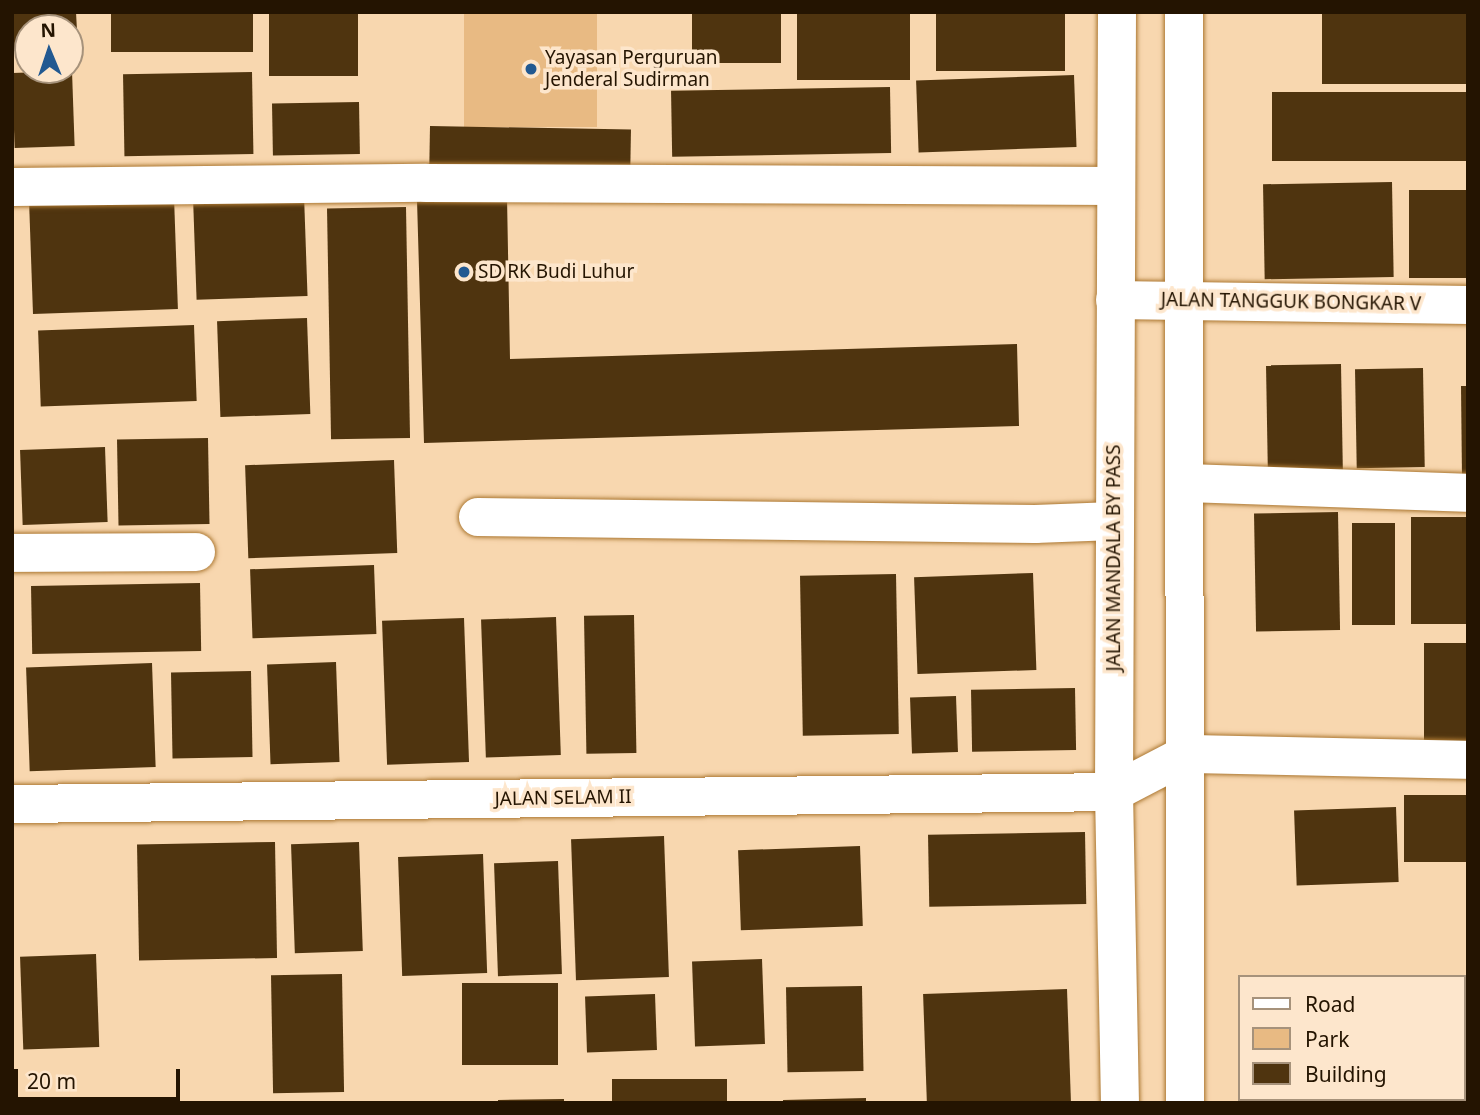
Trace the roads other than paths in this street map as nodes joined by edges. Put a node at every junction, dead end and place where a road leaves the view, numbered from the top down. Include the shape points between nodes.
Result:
1 (1117, 12) edge
2 (1184, 12) edge
3 (1114, 186) junction
4 (12, 187) edge
5 (1115, 300) junction
6 (1183, 300) junction
7 (1468, 305) edge
8 (1185, 483) junction
9 (1468, 493) edge
10 (478, 517) dead end
11 (1114, 521) junction
12 (196, 552) dead end
13 (12, 553) edge
14 (1187, 754) junction
15 (1468, 760) edge
16 (1114, 792) junction
17 (12, 804) edge
18 (1120, 1103) edge
19 (1185, 1103) edge

1 - 3 street, JALAN MANDALA BY PASS
2 - 6 street
3 - 4 street via 426,183
3 - 5 street, JALAN MANDALA BY PASS
5 - 6 street, JALAN TANGGUK BONGKAR V
5 - 11 street, JALAN MANDALA BY PASS
6 - 7 street, JALAN TANGGUK BONGKAR V
6 - 8 street
8 - 9 street
8 - 14 street
10 - 11 street
11 - 16 street, JALAN MANDALA BY PASS
12 - 13 street
14 - 15 street
14 - 16 street
14 - 19 street
16 - 17 street, JALAN SELAM II
16 - 18 street, JALAN MANDALA BY PASS

